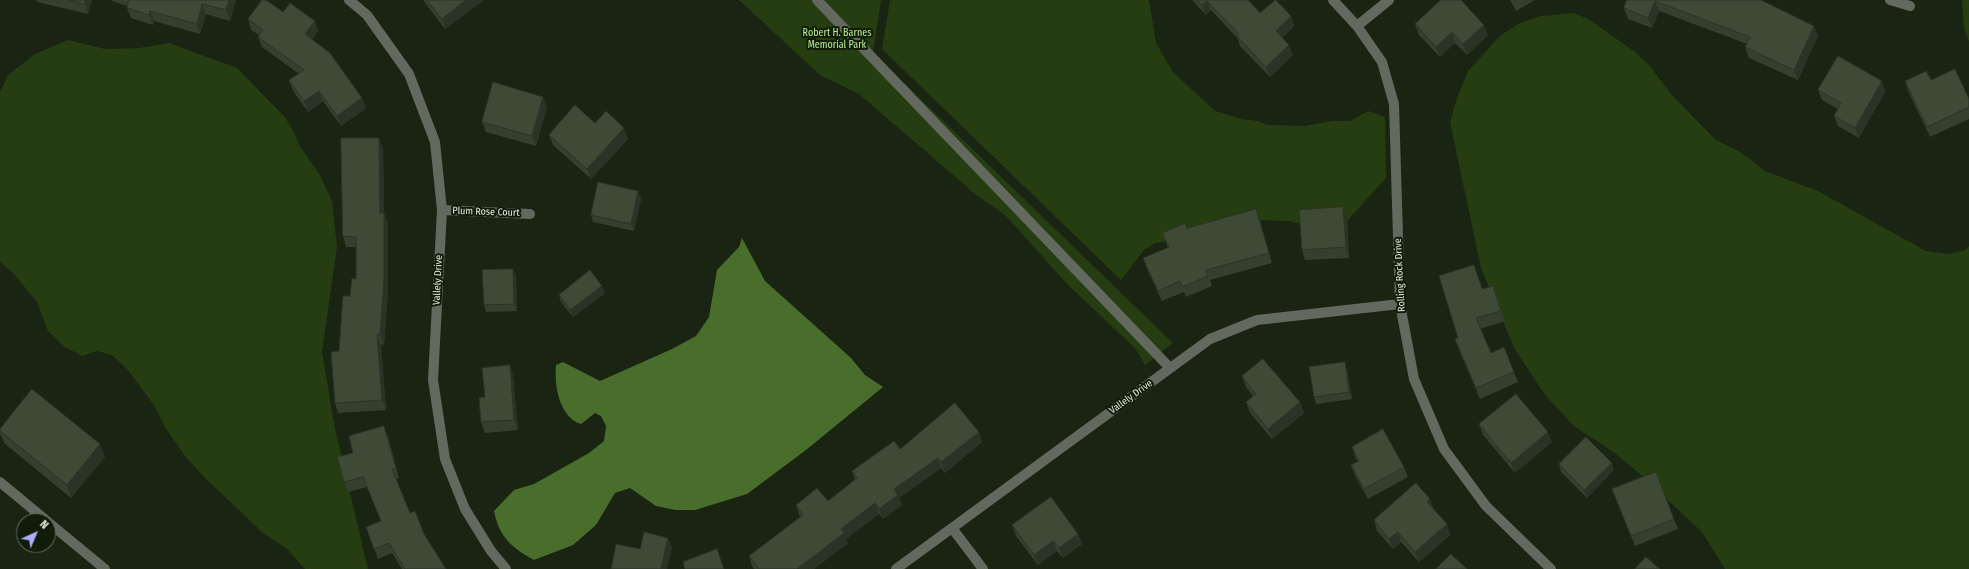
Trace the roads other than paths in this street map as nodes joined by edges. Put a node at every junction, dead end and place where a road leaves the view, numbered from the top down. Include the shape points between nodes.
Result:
1 (349, 0) edge
2 (817, 0) edge
3 (1333, 0) edge
4 (1389, 0) edge
5 (1890, 0) edge
6 (1910, 6) dead end
7 (1357, 26) junction
8 (442, 210) junction
9 (530, 214) dead end
10 (1400, 304) junction
11 (1170, 368) junction
12 (0, 482) edge
13 (38, 513) edge
14 (56, 528) edge
15 (952, 528) junction
16 (105, 569) edge
17 (506, 569) edge
18 (896, 569) edge
19 (983, 569) edge
20 (1551, 569) edge

1 - 8 street, Vallely Drive via 366,15 409,74 434,142
2 - 11 street
3 - 7 street, Rolling Rock Drive
4 - 7 street
5 - 6 street
7 - 10 street, Rolling Rock Drive via 1382,62 1394,104
8 - 9 street, Plum Rose Court
8 - 17 street, Vallely Drive via 433,380 445,459 465,509 490,551
10 - 11 street, Vallely Drive via 1257,320 1210,339
10 - 20 street, Rolling Rock Drive via 1414,379 1444,449 1486,506
11 - 15 street, Vallely Drive
12 - 13 street
14 - 16 street
15 - 18 street, Vallely Drive
15 - 19 street

